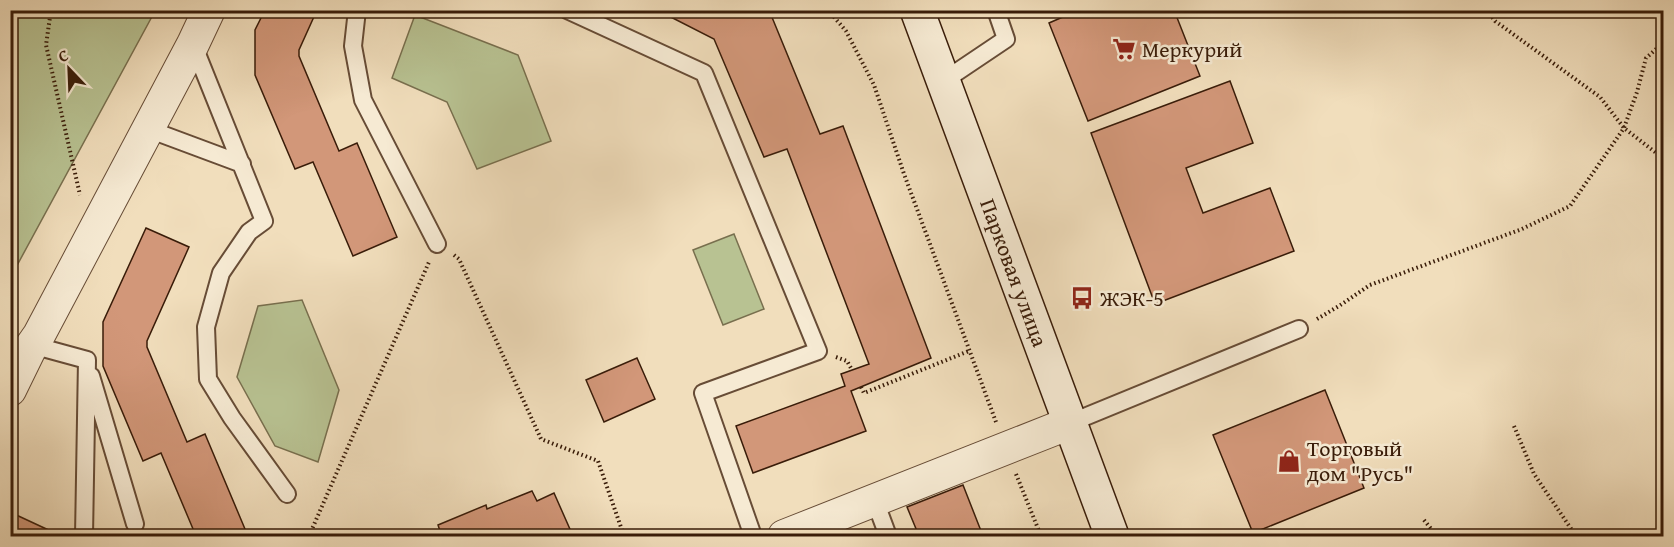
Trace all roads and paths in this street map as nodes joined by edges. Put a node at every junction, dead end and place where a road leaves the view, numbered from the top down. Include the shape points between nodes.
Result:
1 (51, 10) edge
2 (209, 10) edge
3 (357, 10) edge
4 (567, 10) edge
5 (828, 10) edge
6 (917, 10) edge
7 (996, 10) edge
8 (1487, 10) edge
9 (1664, 42) edge
10 (193, 44) junction
11 (942, 82) junction
12 (1624, 128) junction
13 (148, 129) junction
14 (1664, 159) edge
15 (242, 165) junction
16 (81, 201) dead end
17 (436, 244) junction
18 (1299, 329) joint
19 (32, 345) junction
20 (969, 351) junction
21 (87, 360) junction
22 (861, 387) dead end
23 (10, 390) edge
24 (1070, 423) junction
25 (1514, 426) dead end
26 (1006, 449) junction
27 (287, 494) dead end
28 (875, 501) junction
29 (1424, 520) dead end
30 (135, 524) dead end
31 (1664, 532) edge
32 (84, 537) edge
33 (309, 537) edge
34 (624, 537) edge
35 (753, 537) edge
36 (784, 537) edge
37 (888, 537) edge
38 (1041, 537) edge
39 (1112, 537) edge
40 (1437, 537) edge
41 (1576, 537) edge
42 (1658, 537) edge

1 - 16 path via 46,45
2 - 10 street
3 - 17 lane via 353,46 363,100
4 - 35 lane via 704,73 818,351 703,393
5 - 20 path via 846,31 874,85
6 - 11 street, Парковая улица
7 - 11 lane via 1006,39
8 - 12 path via 1495,21 1600,97
9 - 12 path via 1646,58
10 - 13 street
10 - 15 lane
11 - 24 street, Парковая улица
12 - 14 path
12 - 18 path via 1570,206 1522,229 1370,285
13 - 15 lane
13 - 19 street
15 - 27 lane via 264,221 249,232 221,273 206,327 208,379
17 - 33 path
17 - 34 path via 459,259 541,439 598,461
18 - 24 lane
19 - 21 lane
19 - 23 street
20 - 22 path via 864,393
20 - 26 path
21 - 30 lane
21 - 32 lane
24 - 26 street
24 - 39 street, Парковая улица
25 - 41 path via 1534,474
26 - 28 street
26 - 38 path
28 - 36 street
28 - 37 lane
29 - 40 path
31 - 42 path

